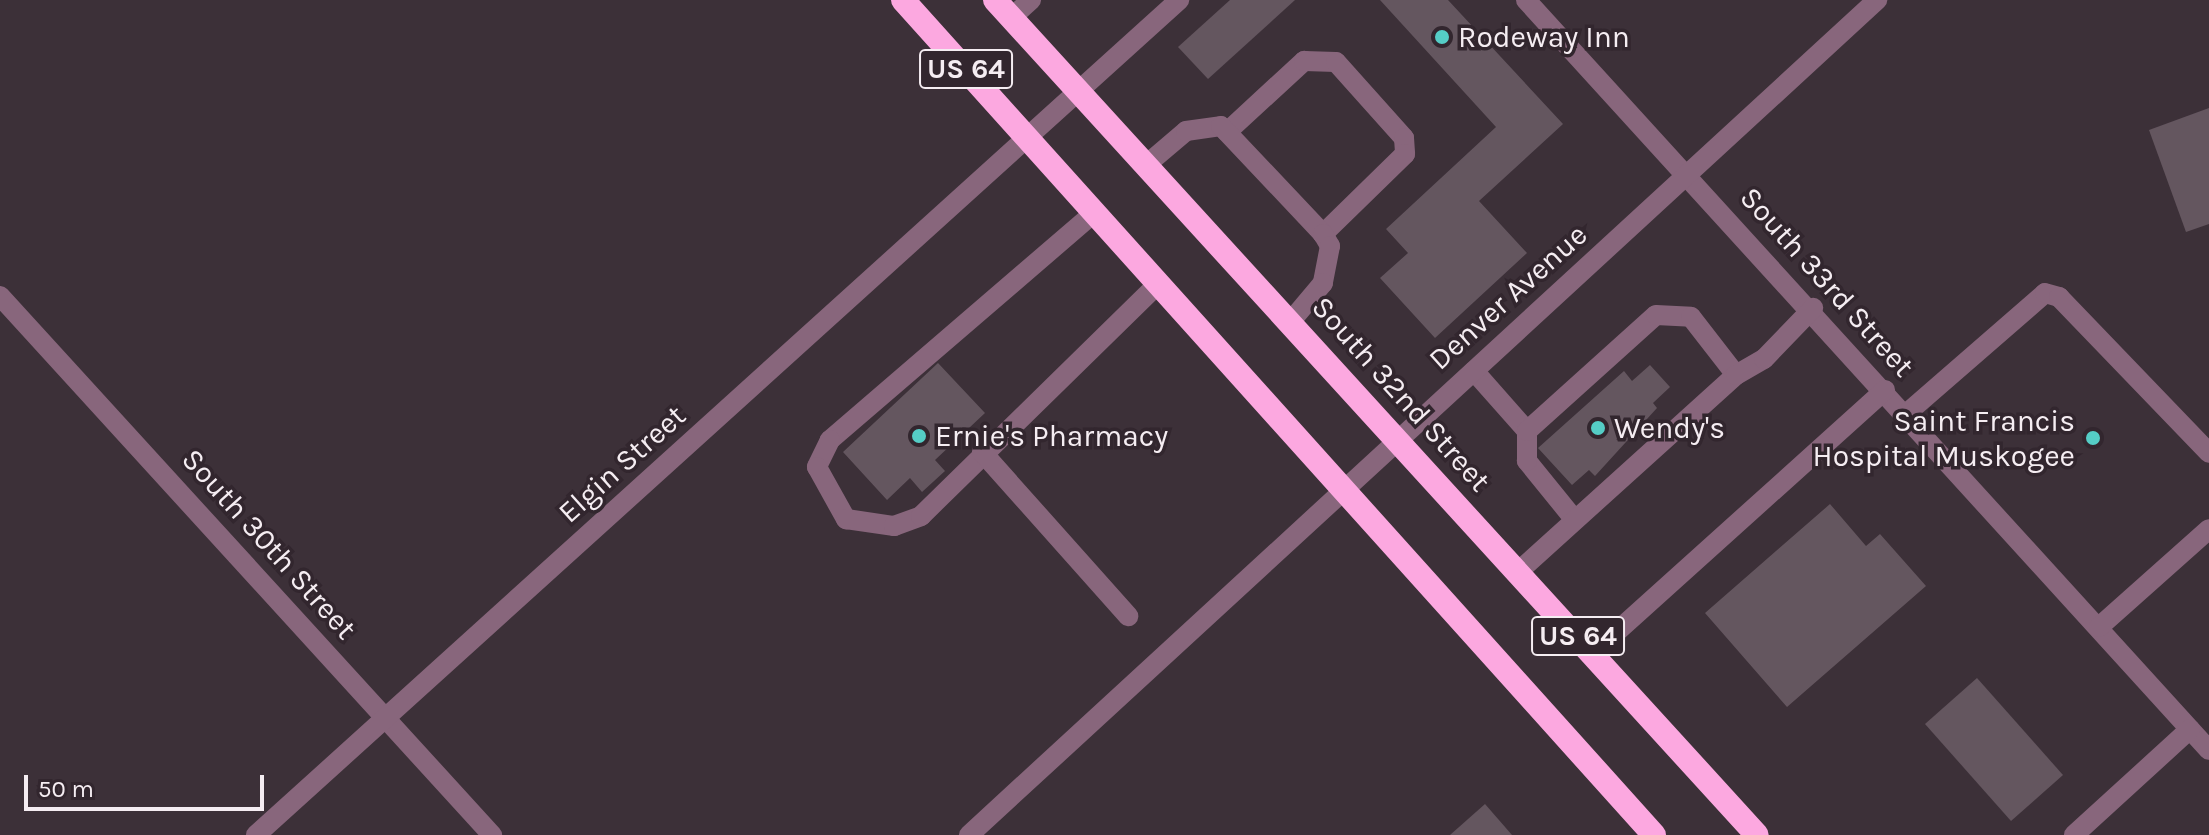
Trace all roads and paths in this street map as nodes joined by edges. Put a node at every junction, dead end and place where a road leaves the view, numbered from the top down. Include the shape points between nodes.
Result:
1 (903, 0) edge
2 (1031, 0) edge
3 (1179, 0) edge
4 (1526, 0) edge
5 (1877, 0) edge
6 (1003, 9) edge
7 (1080, 94) junction
8 (1227, 132) junction
9 (1029, 138) junction
10 (1146, 165) junction
11 (1688, 174) junction
12 (1095, 212) junction
13 (1323, 234) junction
14 (1159, 283) junction
15 (0, 296) edge
16 (1813, 308) junction
17 (1291, 321) junction
18 (1474, 371) junction
19 (1736, 375) junction
20 (1885, 390) junction
21 (1906, 414) junction
22 (1527, 431) junction
23 (1398, 437) junction
24 (982, 452) junction
25 (2209, 453) edge
26 (1346, 489) junction
27 (1574, 519) junction
28 (2209, 529) edge
29 (1519, 571) junction
30 (1128, 616) dead end
31 (2099, 627) junction
32 (1593, 653) junction
33 (386, 718) junction
34 (2203, 741) edge
35 (256, 835) edge
36 (492, 835) edge
37 (969, 835) edge
38 (1654, 835) edge
39 (1757, 835) edge
40 (2074, 835) edge

1 - 9 highway, US 64
2 - 6 street
3 - 7 street, Elgin Street
4 - 11 street, South 33rd Street
5 - 11 street, Denver Avenue
6 - 7 highway, South 32nd Street / US 64
7 - 9 street, Elgin Street
7 - 10 highway, South 32nd Street / US 64
8 - 10 street via 1197,125
8 - 13 street
8 - 13 street via 1304,61 1336,62 1404,138 1405,154
9 - 12 highway, US 64
9 - 33 street, Elgin Street
10 - 17 highway, South 32nd Street / US 64
11 - 16 street, South 33rd Street
11 - 18 street, Denver Avenue
12 - 14 highway, US 64
12 - 24 street via 830,440 817,467 846,519 894,526 921,516
13 - 17 street via 1330,246 1323,283
14 - 24 street
14 - 26 highway, US 64
15 - 33 street, South 30th Street
16 - 19 street via 1764,359
16 - 20 street, South 33rd Street
17 - 23 highway, South 32nd Street / US 64
18 - 22 street
18 - 23 street, Denver Avenue
19 - 22 street via 1691,317 1656,315
19 - 27 street
20 - 21 street, South 33rd Street
20 - 32 street
21 - 25 street via 2045,293 2059,297
21 - 31 street, South 33rd Street
22 - 27 street via 1527,461
23 - 26 street, Denver Avenue
23 - 29 highway, South 32nd Street / US 64
24 - 30 street
26 - 37 street, Denver Avenue
26 - 38 highway, US 64
27 - 29 street
28 - 31 street
29 - 32 highway, South 32nd Street / US 64
31 - 34 street, South 33rd Street
32 - 39 highway, South 32nd Street / US 64
33 - 35 street, Elgin Street
33 - 36 street, South 30th Street
34 - 40 street

